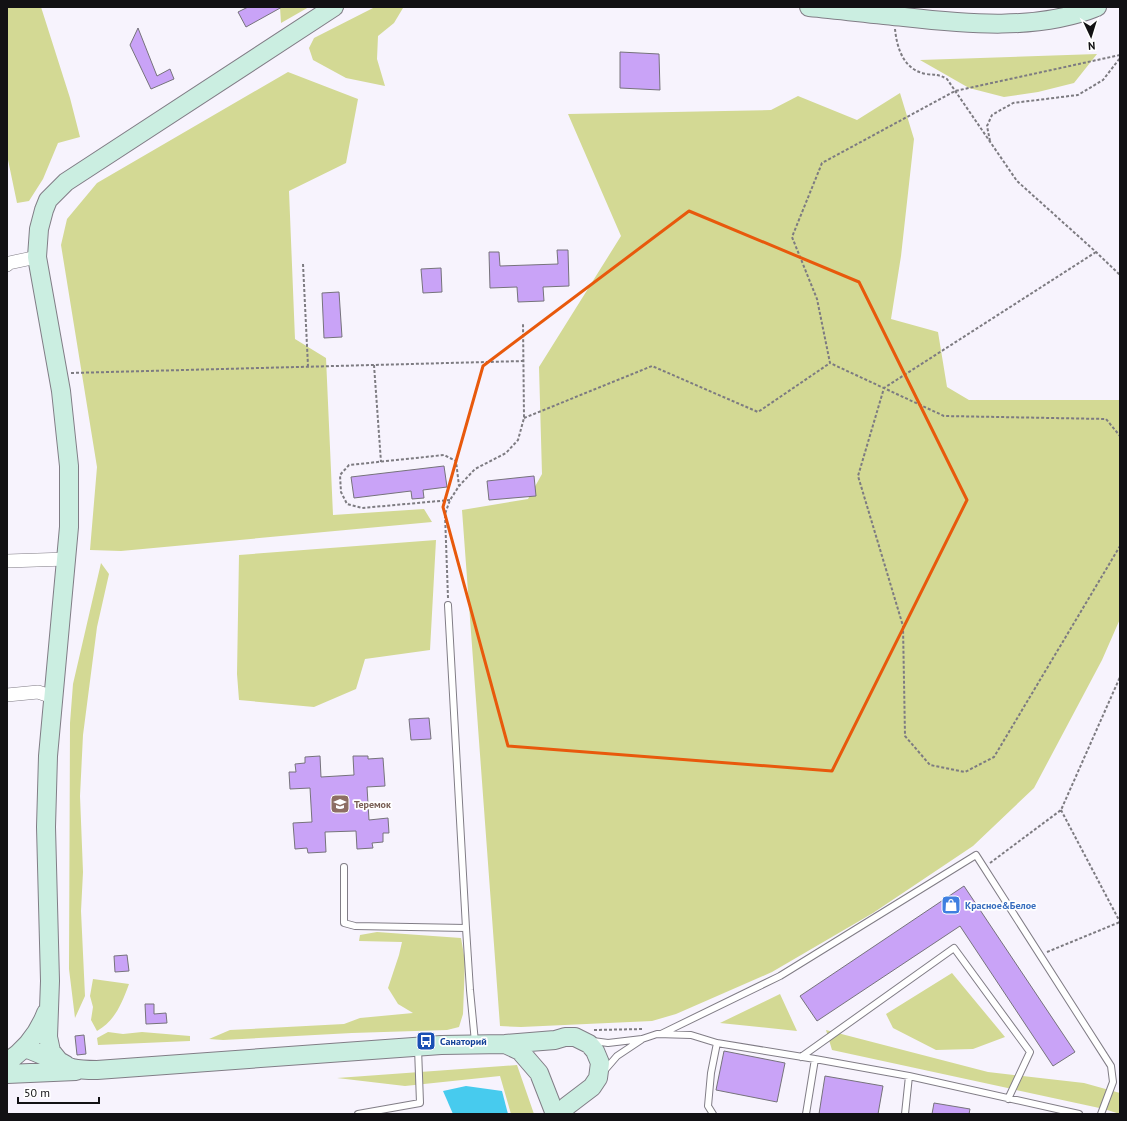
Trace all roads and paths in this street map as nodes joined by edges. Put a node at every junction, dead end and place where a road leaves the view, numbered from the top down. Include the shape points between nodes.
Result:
1 (334, 7) edge
2 (809, 7) edge
3 (1097, 7) edge
4 (894, 16) junction
5 (1120, 55) edge
6 (1120, 58) edge
7 (955, 91) junction
8 (990, 142) junction
9 (1096, 252) junction
10 (37, 257) junction
11 (8, 262) edge
12 (303, 264) dead end
13 (1120, 275) edge
14 (523, 323) dead end
15 (524, 360) junction
16 (830, 363) junction
17 (374, 365) junction
18 (308, 366) junction
19 (58, 373) junction
20 (884, 388) junction
21 (524, 418) junction
22 (1120, 436) edge
23 (381, 462) junction
24 (459, 486) junction
25 (450, 500) junction
26 (1120, 546) edge
27 (67, 559) junction
28 (7, 561) edge
29 (448, 605) joint
30 (1120, 677) edge
31 (7, 695) edge
32 (53, 696) junction
33 (1061, 810) junction
34 (344, 867) dead end
35 (984, 868) junction
36 (1120, 922) edge
37 (466, 928) junction
38 (1040, 954) junction
39 (48, 1003) junction
40 (661, 1034) junction
41 (642, 1039) junction
42 (555, 1040) junction
43 (583, 1040) junction
44 (716, 1043) junction
45 (475, 1044) junction
46 (505, 1044) junction
47 (417, 1046) junction
48 (16, 1055) edge
49 (801, 1057) junction
50 (815, 1059) junction
51 (66, 1065) junction
52 (94, 1070) junction
53 (33, 1073) junction
54 (7, 1074) edge
55 (909, 1076) junction
56 (542, 1078) junction
57 (598, 1078) junction
58 (580, 1095) junction
59 (1008, 1099) junction
60 (358, 1114) edge
61 (555, 1114) edge
62 (562, 1114) edge
63 (713, 1114) edge
64 (806, 1114) edge
65 (905, 1114) edge
66 (1079, 1114) edge
67 (1101, 1114) edge

1 - 10 main road via 66,182 48,200 44,210 39,229
2 - 4 main road
3 - 4 main road via 1085,12 1033,22 964,23
4 - 7 path via 896,40 906,64 915,71 940,75 947,79
5 - 7 path
6 - 8 path via 1103,80 1078,95 1013,102 992,115 987,126
7 - 8 path
7 - 16 path via 822,163 792,237 817,300
8 - 9 path via 1017,180
9 - 13 path
9 - 20 path
10 - 11 street
10 - 19 main road
12 - 18 path
14 - 15 path
15 - 17 path
15 - 21 path
16 - 20 path
16 - 21 path via 758,412 652,366
17 - 18 path
17 - 23 path
18 - 19 path
19 - 27 main road via 69,466
20 - 22 path via 944,416 1106,419
20 - 26 path via 858,476 903,626 905,736 930,765 965,772 994,757
21 - 24 path via 518,440 506,453 475,469
23 - 24 path via 444,455 456,461
23 - 25 path via 350,465 340,475 341,492 347,504 362,508
24 - 25 path
25 - 29 path via 445,514
27 - 28 street
27 - 32 main road
29 - 37 lane
30 - 33 path
31 - 32 street via 38,692
32 - 39 main road via 46,827 50,981
33 - 35 path
33 - 36 path
34 - 37 lane via 344,923 355,926
35 - 38 lane
35 - 40 lane via 976,855 780,976
36 - 38 path
37 - 45 lane
38 - 67 lane via 1111,1066 1113,1082
39 - 48 main road via 37,1032
39 - 51 main road via 49,1045 54,1056
40 - 41 lane
40 - 44 lane via 692,1035
41 - 43 lane via 608,1043
41 - 57 lane via 617,1056
42 - 43 main road via 575,1037
42 - 46 main road
42 - 56 main road via 545,1048 540,1060
43 - 57 main road via 595,1051 600,1063
44 - 49 lane
44 - 63 lane via 708,1106
45 - 46 main road
45 - 47 main road
46 - 56 main road via 520,1051
47 - 52 main road
47 - 60 lane via 420,1103
48 - 51 main road via 43,1054
48 - 53 main road via 24,1067
49 - 50 lane
49 - 59 lane via 954,948 1030,1052
50 - 55 lane
50 - 64 lane
51 - 52 main road via 80,1070
52 - 53 main road
53 - 54 main road
55 - 59 lane
55 - 65 lane
56 - 58 main road via 555,1094 570,1097
56 - 61 main road
57 - 58 main road via 592,1087
58 - 62 main road
59 - 66 lane

